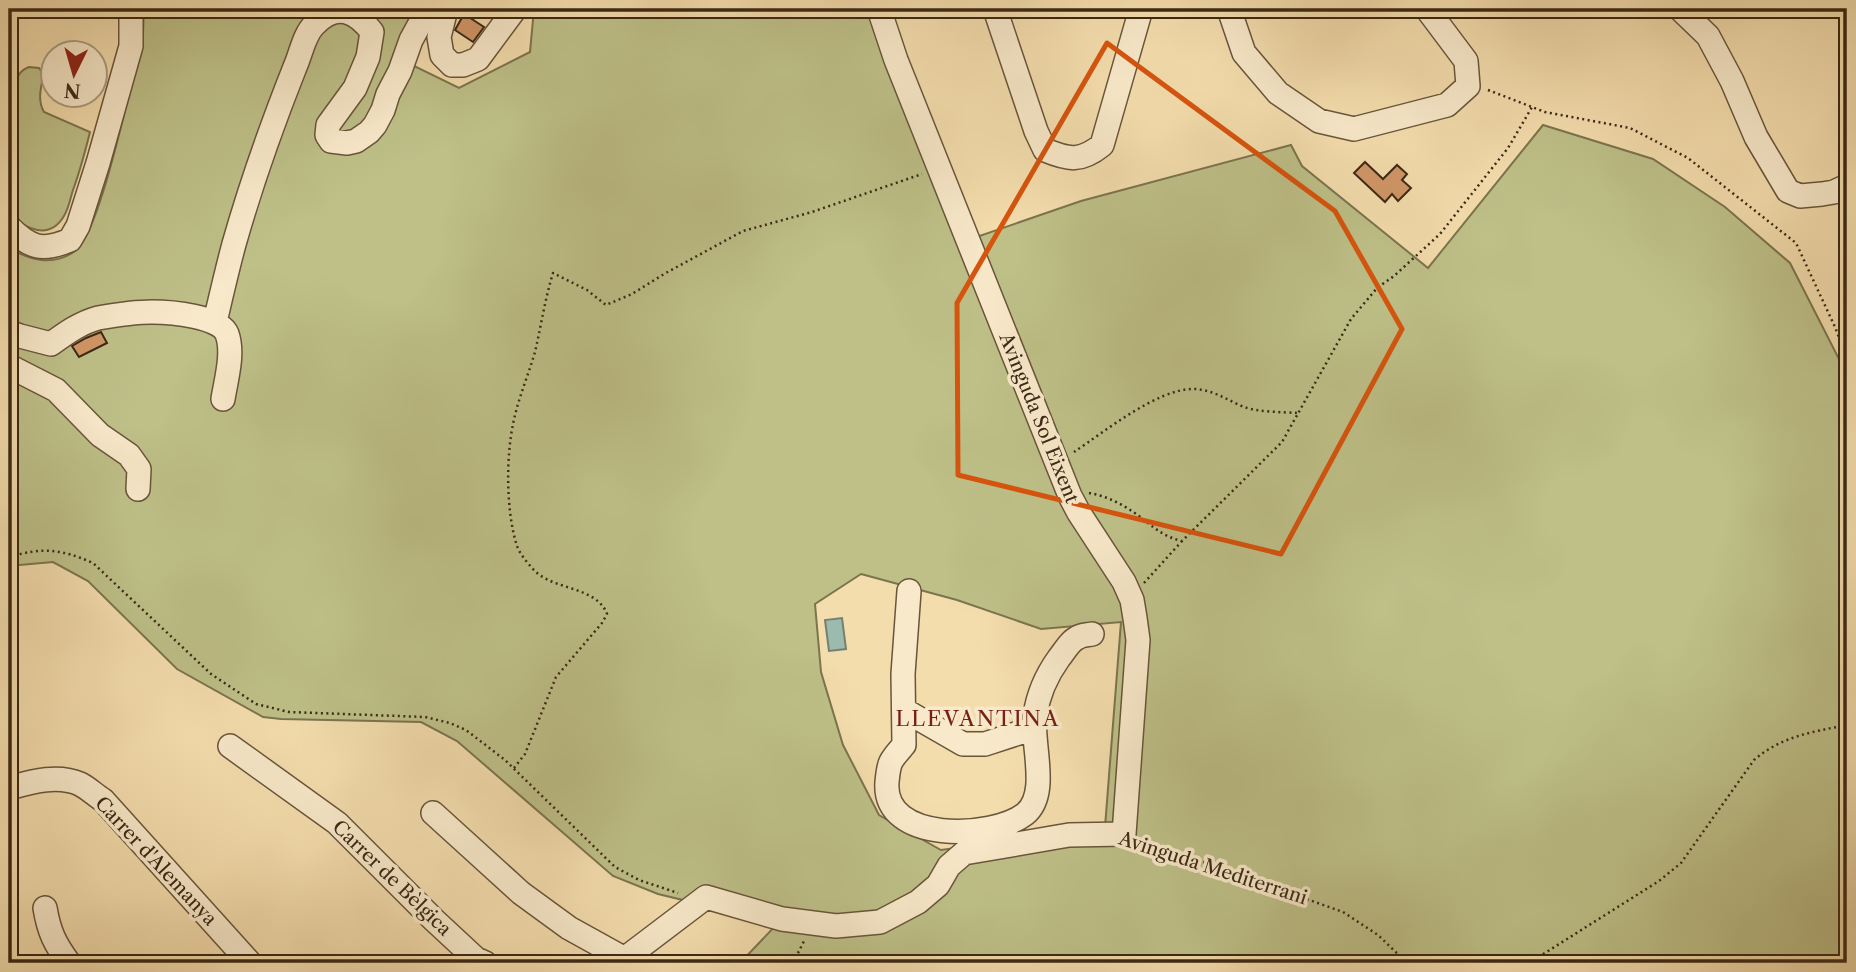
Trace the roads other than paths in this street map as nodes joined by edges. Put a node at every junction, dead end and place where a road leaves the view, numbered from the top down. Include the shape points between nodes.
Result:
1 (131, 9) edge
2 (428, 9) edge
3 (446, 9) edge
4 (515, 9) edge
5 (879, 9) edge
6 (995, 9) edge
7 (1141, 9) edge
8 (1229, 9) edge
9 (1427, 9) edge
10 (1679, 9) edge
11 (1847, 186) edge
12 (9, 227) edge
13 (215, 322) junction
14 (9, 332) edge
15 (9, 366) edge
16 (223, 399) dead end
17 (138, 489) dead end
18 (909, 591) dead end
19 (1092, 634) dead end
20 (904, 710) junction
21 (1034, 728) junction
22 (230, 746) dead end
23 (9, 788) edge
24 (433, 813) dead end
25 (1124, 834) joint
26 (961, 842) junction
27 (45, 908) dead end
28 (622, 961) edge
29 (69, 963) edge
30 (250, 963) edge
31 (485, 963) edge

1 - 12 street via 131,46 78,226 70,240 55,247 22,240
2 - 13 street via 375,125 362,138 347,143 331,141 328,125 355,88 368,58 372,32 349,12 335,11 311,28 259,166
3 - 4 street via 439,37 442,55 452,65 478,59
5 - 25 street, Avinguda Sol Eixent via 1070,496 1129,595 1138,640
6 - 7 street via 1045,150 1079,158 1102,145
8 - 9 street via 1244,53 1278,93 1319,121 1354,129 1447,106 1468,86 1466,61
10 - 11 street via 1708,36 1756,137 1788,191 1800,196
13 - 14 street via 153,312 127,314 81,324 51,344
13 - 16 street via 226,332 229,349
15 - 17 street via 56,390 100,435 129,455 139,469
18 - 20 street
19 - 21 street via 1076,638 1049,672 1039,694
20 - 21 street via 963,744 985,744
20 - 26 street via 904,746 889,762 886,788 890,806 906,821
21 - 26 street via 1038,785 1030,810 1015,822
22 - 31 street, Carrer de Bèlgica via 337,823 434,920
23 - 30 street, Carrer d'Alemanya via 66,779 103,800
24 - 28 street via 521,894
25 - 26 street, Avinguda Mediterrani
26 - 28 street via 938,885 918,902 880,922 836,926 782,919 706,897
27 - 29 street via 48,928

